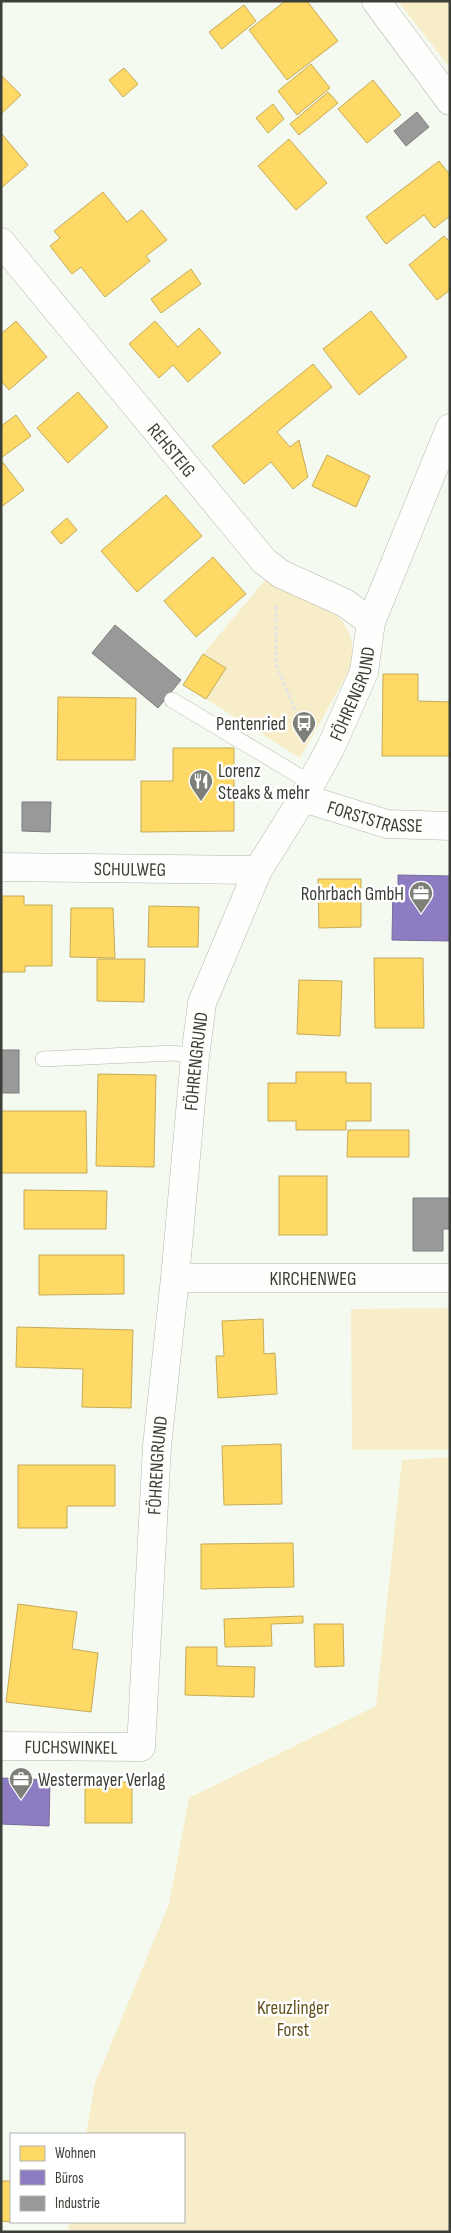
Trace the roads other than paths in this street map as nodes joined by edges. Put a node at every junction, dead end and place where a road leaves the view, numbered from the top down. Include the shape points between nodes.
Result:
1 (376, 1) edge
2 (450, 101) edge
3 (1, 242) edge
4 (450, 428) edge
5 (371, 622) junction
6 (172, 700) dead end
7 (307, 791) junction
8 (450, 826) edge
9 (1, 868) edge
10 (258, 870) junction
11 (194, 1057) junction
12 (43, 1059) dead end
13 (175, 1278) junction
14 (450, 1278) edge
15 (1, 1746) edge
16 (141, 1747) joint

1 - 2 street
3 - 5 street, REHSTEIG via 264,561 281,574 345,604
4 - 5 street, FÖHRENGRUND
5 - 7 street, FÖHRENGRUND via 364,672 331,747
6 - 7 lane
7 - 8 street, FORSTSTRASSE via 387,824
7 - 10 street, FÖHRENGRUND
9 - 10 street, SCHULWEG
10 - 11 street, FÖHRENGRUND via 202,1003
11 - 12 lane via 174,1053
11 - 13 street, FÖHRENGRUND
13 - 14 street, KIRCHENWEG
13 - 16 street, FÖHRENGRUND via 157,1446
15 - 16 street, FUCHSWINKEL

